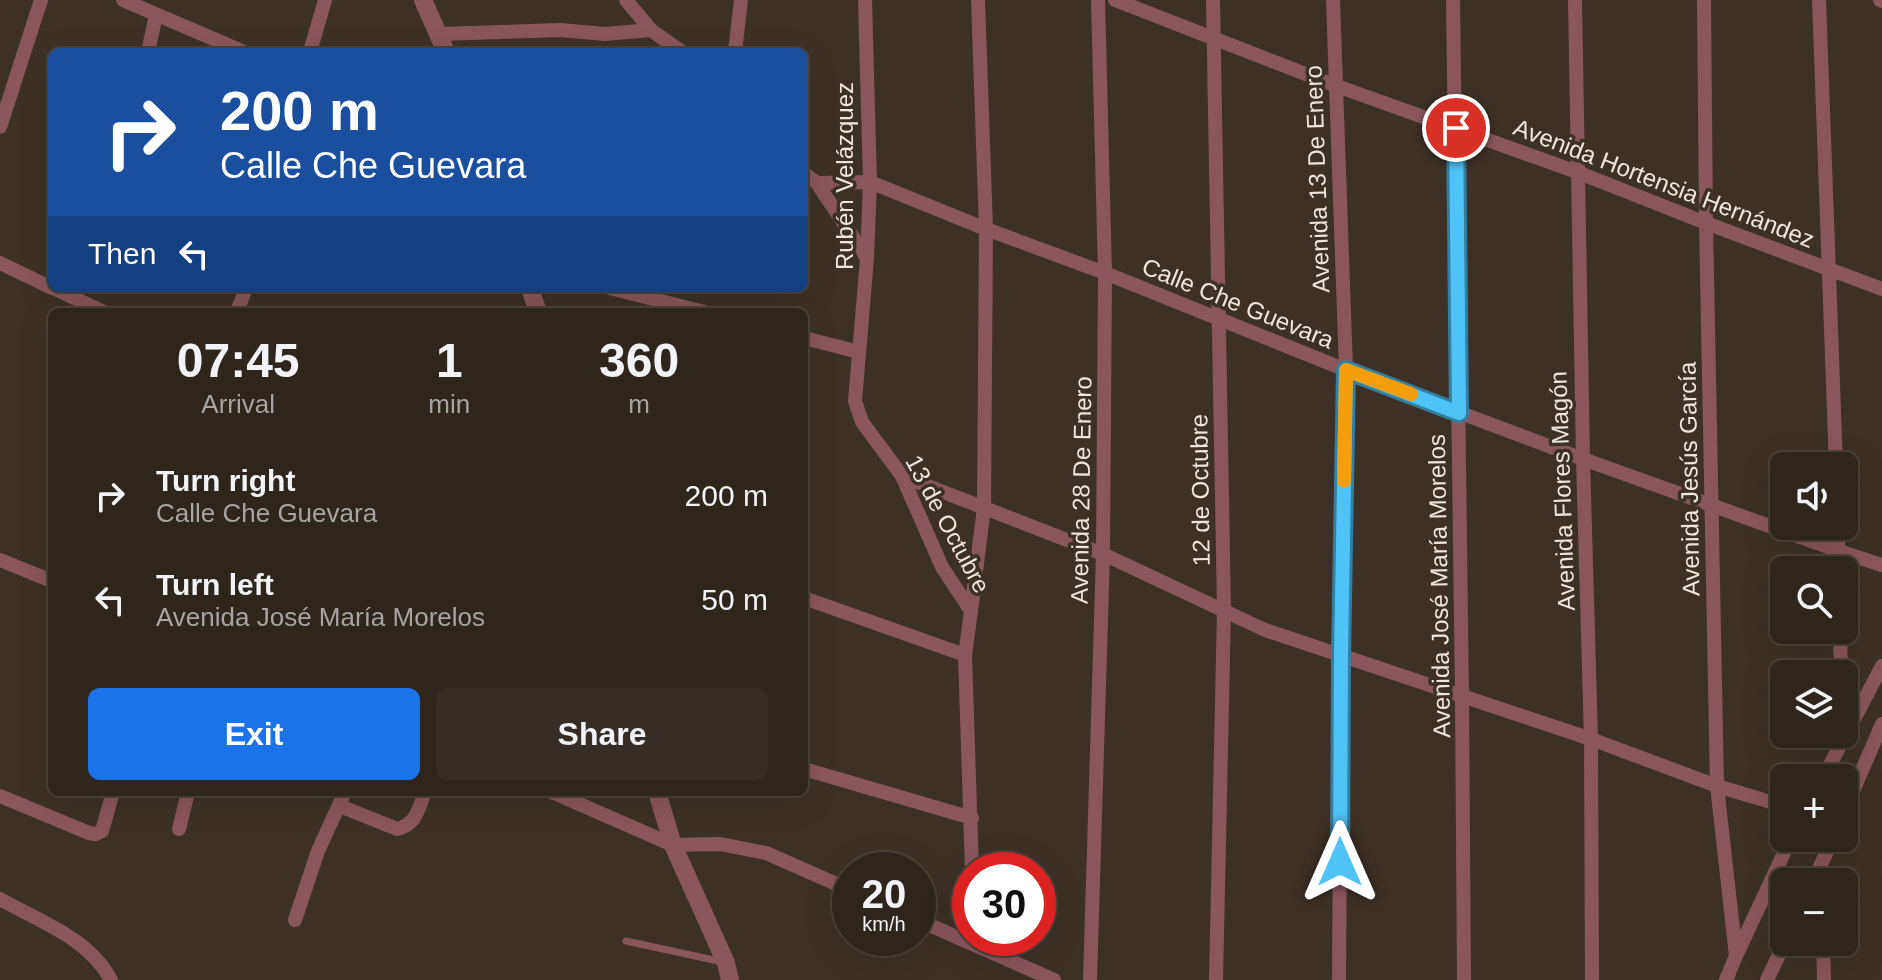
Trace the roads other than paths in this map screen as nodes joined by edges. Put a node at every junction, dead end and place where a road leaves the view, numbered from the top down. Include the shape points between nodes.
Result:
1 (41, 0) edge
2 (123, 0) edge
3 (325, 0) edge
4 (423, 0) edge
5 (626, 0) edge
6 (741, 0) edge
7 (865, 0) edge
8 (978, 0) edge
9 (1098, 0) edge
10 (1115, 0) edge
11 (1213, 0) edge
12 (1333, 0) edge
13 (1453, 0) edge
14 (1575, 0) edge
15 (1704, 0) edge
16 (1819, 0) edge
17 (144, 4) edge
18 (156, 15) junction
19 (651, 30) junction
20 (439, 34) junction
21 (1214, 39) junction
22 (149, 48) edge
23 (234, 48) edge
24 (311, 48) edge
25 (444, 48) edge
26 (676, 48) edge
27 (735, 48) edge
28 (1334, 85) junction
29 (0, 127) edge
30 (1456, 128) junction
31 (1577, 172) junction
32 (808, 176) edge
33 (870, 182) junction
34 (817, 183) junction
35 (1706, 223) junction
36 (986, 229) junction
37 (867, 258) junction
38 (0, 263) edge
39 (1829, 269) junction
40 (1105, 273) junction
41 (48, 286) edge
42 (1882, 289) edge
43 (63, 292) edge
44 (626, 292) edge
45 (95, 304) edge
46 (688, 308) edge
47 (1218, 318) junction
48 (808, 339) edge
49 (859, 352) junction
50 (1346, 370) junction
51 (1459, 413) junction
52 (1836, 452) edge
53 (1583, 459) junction
54 (902, 476) junction
55 (1712, 504) junction
56 (984, 508) junction
57 (1839, 540) edge
58 (1839, 551) junction
59 (1103, 554) junction
60 (1839, 556) edge
61 (0, 560) edge
62 (1882, 565) edge
63 (48, 576) edge
64 (808, 599) edge
65 (1224, 610) junction
66 (971, 611) junction
67 (965, 655) junction
68 (1341, 657) junction
69 (1882, 666) edge
70 (1462, 697) junction
71 (1858, 710) edge
72 (1882, 724) edge
73 (1591, 739) junction
74 (808, 770) edge
75 (1858, 780) edge
76 (1717, 786) junction
77 (0, 796) edge
78 (112, 796) edge
79 (187, 796) edge
80 (423, 796) edge
81 (561, 796) edge
82 (658, 796) edge
83 (342, 799) edge
84 (1770, 802) edge
85 (972, 818) junction
86 (179, 829) dead end
87 (673, 845) junction
88 (972, 852) edge
89 (1784, 852) edge
90 (832, 882) edge
91 (0, 899) edge
92 (295, 920) dead end
93 (626, 941) dead end
94 (1004, 956) edge
95 (1736, 956) junction
96 (1778, 956) edge
97 (1823, 956) edge
98 (728, 971) edge
99 (111, 980) edge
100 (1054, 980) edge
101 (1090, 980) edge
102 (1216, 980) edge
103 (1339, 980) edge
104 (1464, 980) edge
105 (1592, 980) edge
106 (1726, 980) edge
107 (1767, 980) edge
108 (1824, 980) edge

1 - 29 street
2 - 17 street
3 - 24 street
4 - 20 street
5 - 19 street
6 - 27 street
7 - 33 street, Rubén Velázquez
8 - 36 street, 13 de Octubre
9 - 40 street, Avenida 28 De Enero
10 - 21 street, Avenida Hortensia Hernández
11 - 21 street, 12 de Octubre
12 - 28 street, Avenida 13 De Enero
13 - 30 street, Avenida José María Morelos
14 - 31 street, Avenida Flores Magón
15 - 35 street, Avenida Jesús García
16 - 39 street
17 - 18 street
18 - 22 street
18 - 23 street
19 - 20 street
19 - 26 street
20 - 25 street
21 - 28 street, Avenida Hortensia Hernández
21 - 47 street, 12 de Octubre
28 - 30 street, Avenida Hortensia Hernández
28 - 50 street, Avenida 13 De Enero
30 - 31 street, Avenida Hortensia Hernández
30 - 51 street, Avenida José María Morelos
31 - 35 street, Avenida Hortensia Hernández
31 - 53 street, Avenida Flores Magón
32 - 34 street
33 - 34 street, Calle Che Guevara
33 - 36 street, Calle Che Guevara
33 - 37 street, Rubén Velázquez
34 - 37 street
35 - 39 street, Avenida Hortensia Hernández
35 - 55 street, Avenida Jesús García
36 - 40 street, Calle Che Guevara
36 - 56 street, 13 de Octubre
37 - 49 street, Rubén Velázquez
38 - 41 street
39 - 42 street, Avenida Hortensia Hernández
39 - 52 street
40 - 47 street, Calle Che Guevara
40 - 59 street, Avenida 28 De Enero
43 - 45 street
44 - 46 street
47 - 50 street, Calle Che Guevara
47 - 65 street, 12 de Octubre
48 - 49 street
49 - 54 street, 13 de Octubre via 855,401 862,422
50 - 51 street, Calle Che Guevara
50 - 68 street, Avenida 13 De Enero
51 - 53 street, Calle Che Guevara
51 - 70 street, Avenida José María Morelos
53 - 55 street, Calle Che Guevara
53 - 73 street, Avenida Flores Magón
54 - 56 street
54 - 66 street, 13 de Octubre via 942,567
55 - 58 street, Calle Che Guevara
55 - 76 street, Avenida Jesús García
56 - 59 street
56 - 66 street, 13 de Octubre
57 - 58 street
58 - 60 street
58 - 62 street, Calle Che Guevara
59 - 65 street
59 - 101 street, Avenida 28 De Enero
61 - 63 street
64 - 67 street
65 - 68 street
65 - 102 street, 12 de Octubre
66 - 67 street, 13 de Octubre
67 - 85 street, 13 de Octubre
68 - 70 street
68 - 103 street, Avenida 13 De Enero
69 - 71 street
70 - 73 street
70 - 104 street, Avenida José María Morelos
72 - 75 street
73 - 76 street
73 - 105 street, Avenida Flores Magón
74 - 85 street
76 - 84 street
76 - 95 street, Avenida Jesús García
77 - 78 street via 96,834 102,831
79 - 86 street
80 - 83 street via 414,821 397,829
81 - 87 street
82 - 87 street
83 - 92 street
85 - 88 street, 13 de Octubre
87 - 90 street via 720,844 766,853
87 - 98 street
89 - 95 street
91 - 99 street via 86,947
93 - 98 lane
94 - 100 street
95 - 106 street
96 - 107 street
97 - 108 street

